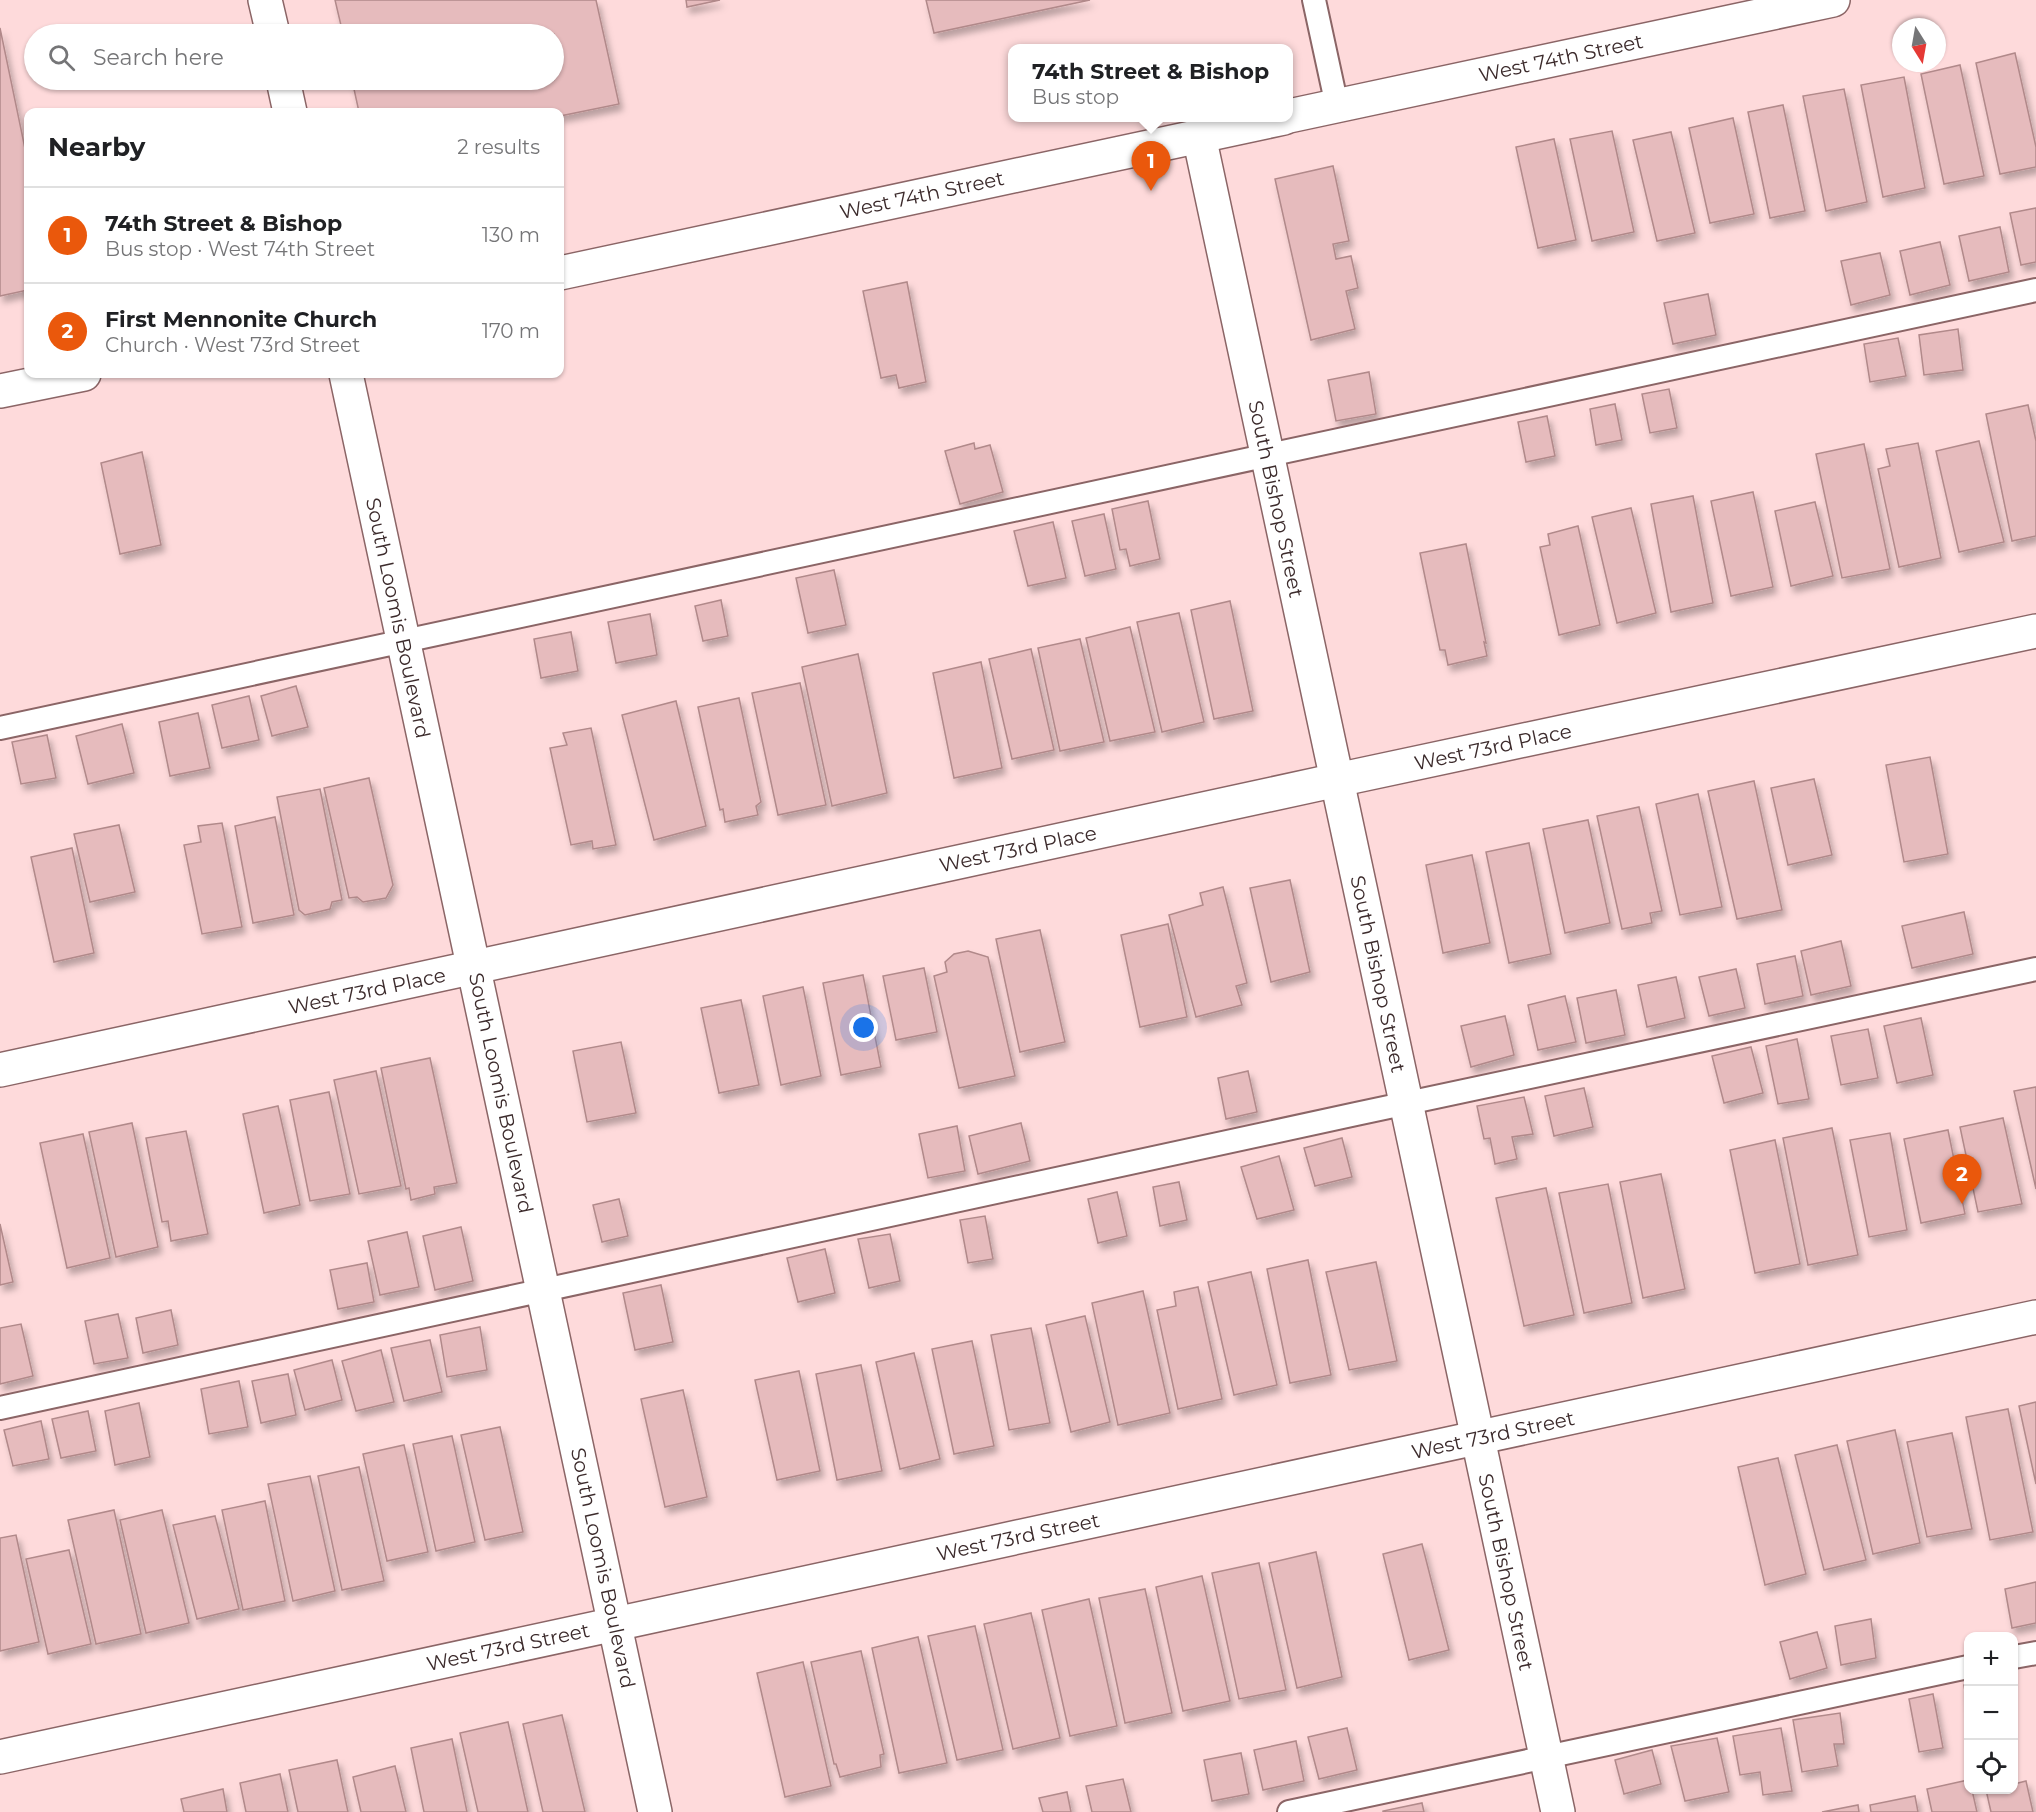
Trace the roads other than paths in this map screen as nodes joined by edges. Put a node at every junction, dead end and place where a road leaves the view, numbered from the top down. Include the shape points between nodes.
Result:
1 (265, 0) edge
2 (1314, 0) edge
3 (1833, 0) edge
4 (271, 24) edge
5 (285, 90) edge
6 (1338, 106) junction
7 (289, 108) edge
8 (1293, 115) edge
9 (1261, 122) edge
10 (1198, 136) junction
11 (564, 272) edge
12 (2036, 290) edge
13 (64, 378) edge
14 (347, 378) edge
15 (0, 391) edge
16 (1267, 454) junction
17 (2036, 631) edge
18 (404, 641) junction
19 (0, 728) edge
20 (1336, 780) junction
21 (474, 968) junction
22 (2036, 969) edge
23 (0, 1070) edge
24 (1406, 1103) junction
25 (543, 1291) junction
26 (2036, 1317) edge
27 (0, 1408) edge
28 (1478, 1438) junction
29 (615, 1624) junction
30 (2036, 1653) edge
31 (2018, 1656) edge
32 (1964, 1668) edge
33 (0, 1757) edge
34 (1546, 1757) junction
35 (655, 1812) edge
36 (1289, 1812) edge
37 (1558, 1812) edge

1 - 4 street
2 - 6 lane
3 - 6 street, West 74th Street
5 - 7 street
6 - 8 street, West 74th Street
9 - 10 street, West 74th Street
10 - 11 street, West 74th Street
10 - 16 street, South Bishop Street
12 - 16 lane
13 - 15 street
14 - 18 street, South Loomis Boulevard
16 - 18 lane
16 - 20 street, South Bishop Street
17 - 20 street, West 73rd Place
18 - 19 lane
18 - 21 street, South Loomis Boulevard
20 - 21 street, West 73rd Place
20 - 24 street, South Bishop Street
21 - 23 street, West 73rd Place
21 - 25 street, South Loomis Boulevard
22 - 24 lane
24 - 25 lane
24 - 28 street, South Bishop Street
25 - 27 lane
25 - 29 street, South Loomis Boulevard
26 - 28 street, West 73rd Street
28 - 29 street, West 73rd Street
28 - 34 street, South Bishop Street
29 - 33 street, West 73rd Street
29 - 35 street, South Loomis Boulevard
30 - 31 lane
32 - 34 lane
34 - 36 lane
34 - 37 street, South Bishop Street

